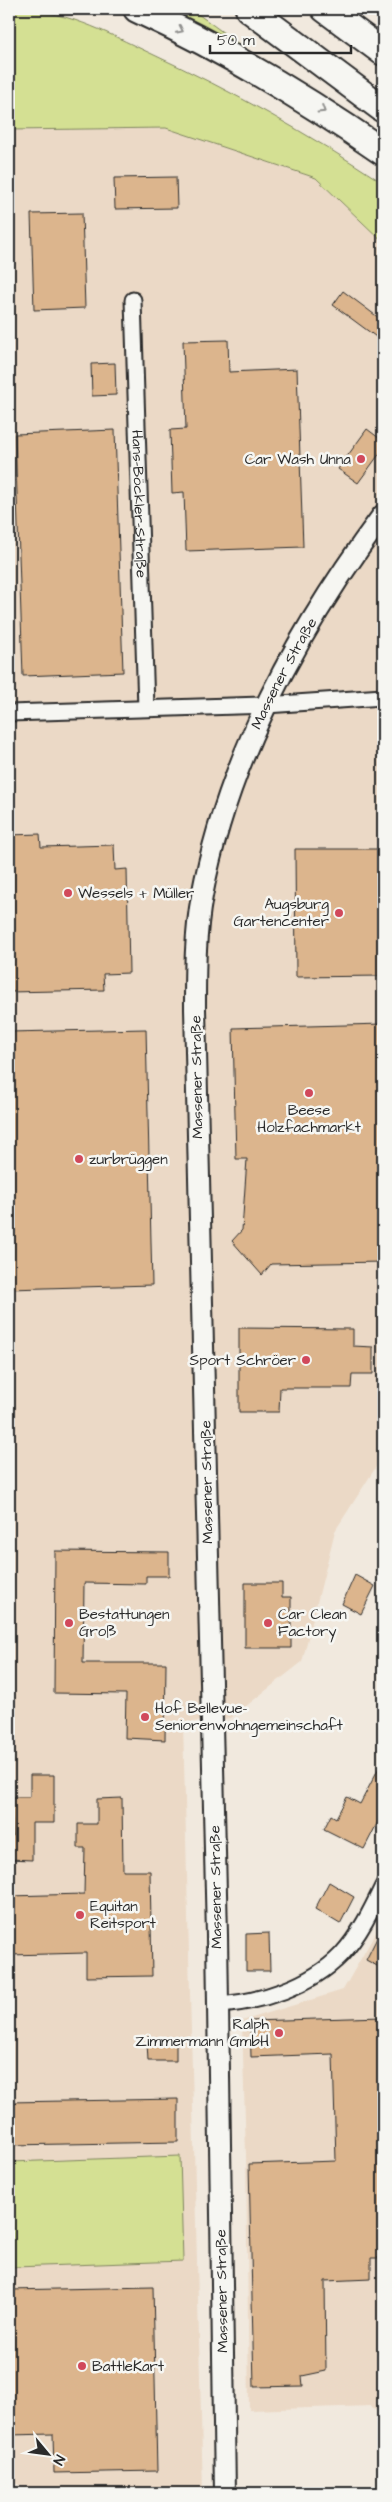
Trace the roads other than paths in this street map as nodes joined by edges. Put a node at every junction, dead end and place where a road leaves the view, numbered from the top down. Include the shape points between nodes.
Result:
1 (137, 9) edge
2 (249, 9) edge
3 (325, 9) edge
4 (383, 52) edge
5 (383, 109) edge
6 (383, 152) edge
7 (133, 300) dead end
8 (383, 515) edge
9 (383, 697) edge
10 (266, 705) junction
11 (146, 708) junction
12 (9, 714) edge
13 (383, 1886) edge
14 (216, 2005) junction
15 (225, 2493) edge

1 -> 6 highway via 231,56 325,112
2 - 5 highway
3 - 4 highway
7 - 11 street, Hans-Böckler-Straße
8 - 10 main road, Massener Straße via 318,610
9 - 10 street
10 - 11 street
10 - 14 main road, Massener Straße via 224,806 210,856 202,897 195,979 216,1863
11 - 12 street
13 - 14 street via 358,1932 341,1955 316,1974 275,1994 239,2004
14 - 15 main road, Massener Straße

